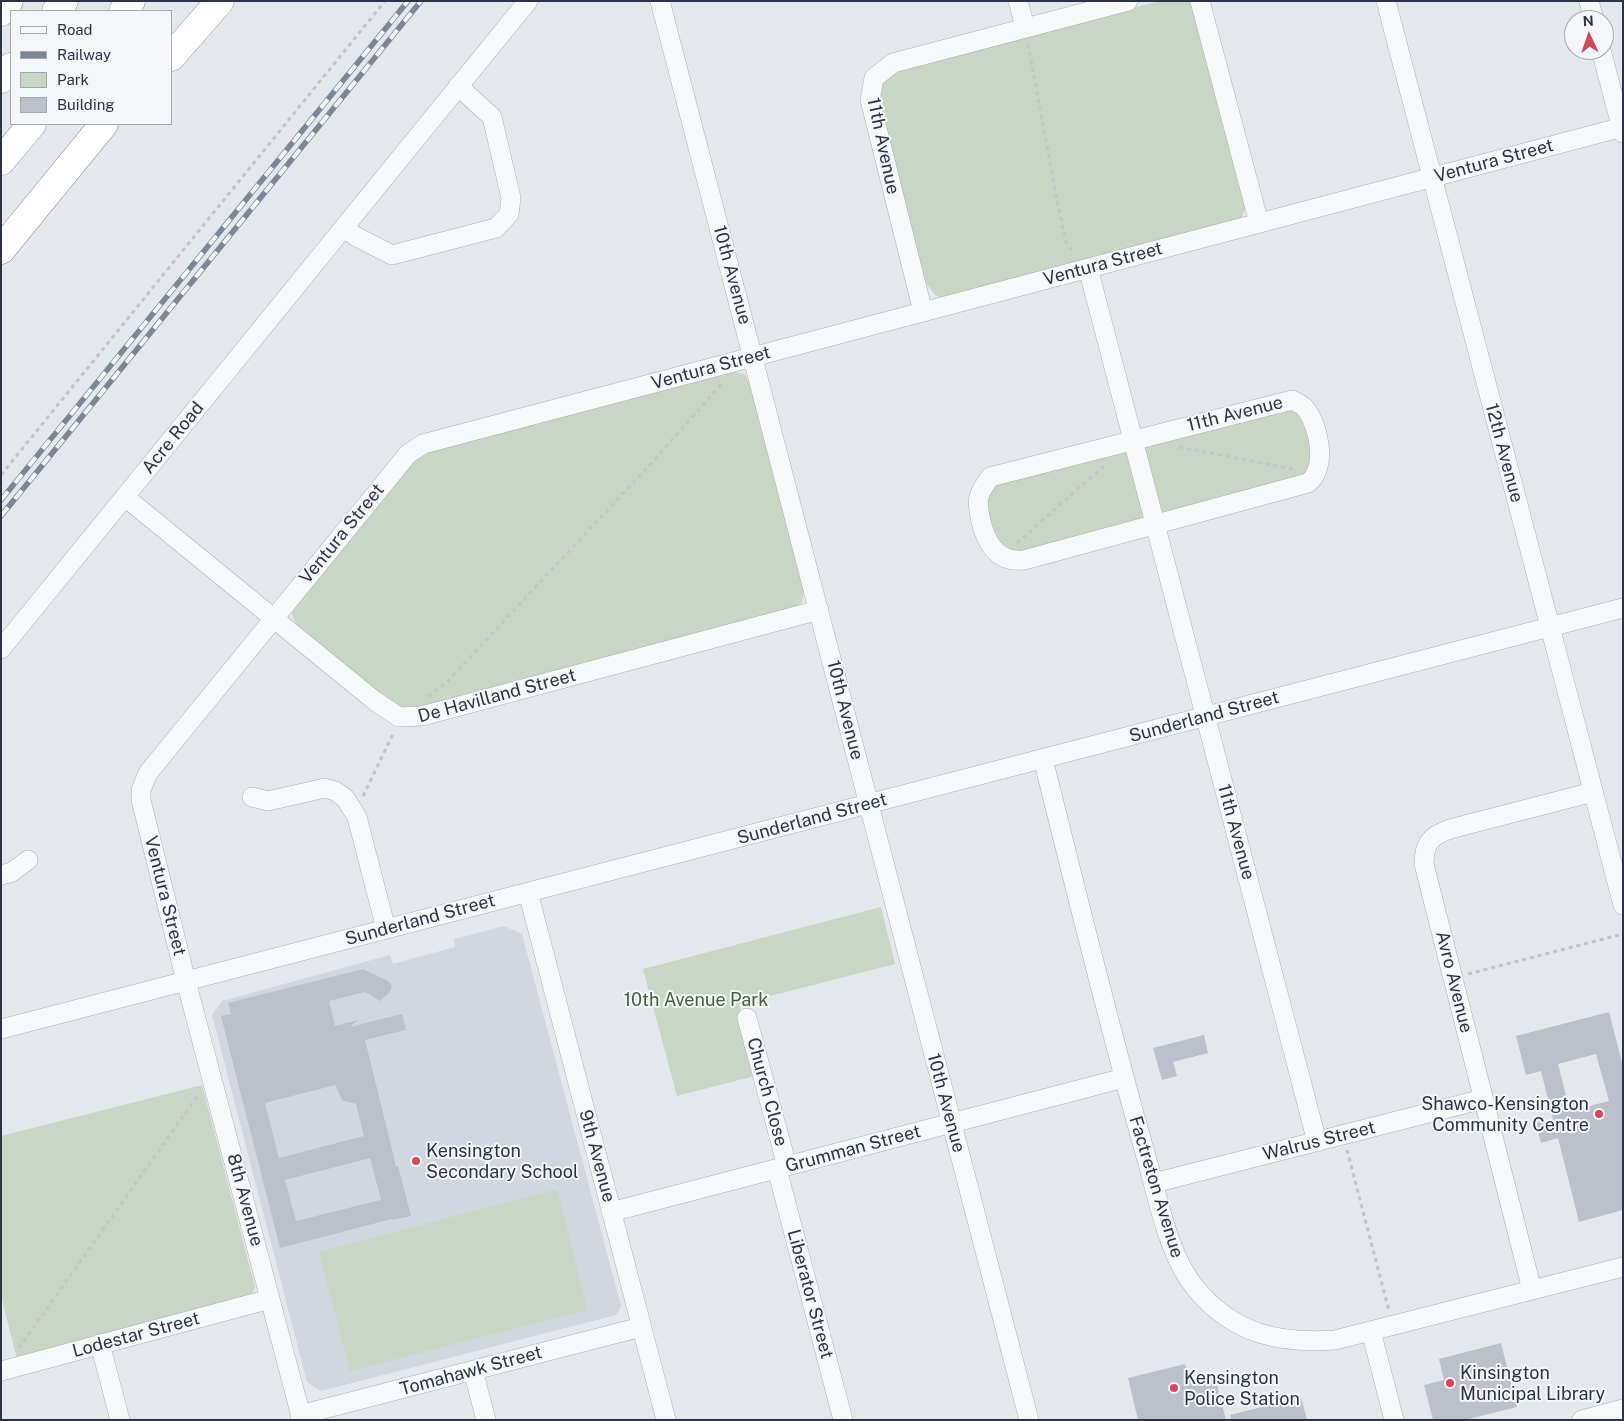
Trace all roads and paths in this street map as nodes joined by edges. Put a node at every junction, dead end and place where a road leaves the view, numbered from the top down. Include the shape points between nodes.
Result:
1 (9, 1) edge
2 (204, 1) edge
3 (220, 1) edge
4 (385, 1) edge
5 (528, 1) edge
6 (660, 1) edge
7 (1018, 1) edge
8 (1128, 1) edge
9 (1200, 1) edge
10 (1386, 1) edge
11 (1, 12) edge
12 (1025, 27) junction
13 (172, 41) edge
14 (172, 56) edge
15 (1604, 60) edge
16 (10, 68) edge
17 (1, 79) edge
18 (458, 86) junction
19 (31, 125) edge
20 (103, 125) edge
21 (111, 125) edge
22 (1622, 129) edge
23 (1, 161) edge
24 (1432, 178) junction
25 (1259, 223) junction
26 (344, 227) junction
27 (4, 247) edge
28 (1088, 268) junction
29 (923, 312) junction
30 (745, 359) junction
31 (1134, 439) junction
32 (1, 475) edge
33 (125, 497) junction
34 (1155, 523) junction
35 (1623, 608) edge
36 (819, 610) junction
37 (274, 618) junction
38 (1549, 627) junction
39 (1, 649) edge
40 (1206, 716) junction
41 (400, 717) junction
42 (1043, 759) junction
43 (1593, 792) junction
44 (252, 797) dead end
45 (362, 799) dead end
46 (869, 804) junction
47 (28, 860) dead end
48 (1, 875) edge
49 (528, 892) junction
50 (1623, 905) edge
51 (386, 929) junction
52 (1623, 934) edge
53 (1453, 978) junction
54 (186, 981) junction
55 (747, 1018) dead end
56 (1, 1029) edge
57 (213, 1078) junction
58 (1124, 1078) junction
59 (1483, 1099) junction
60 (952, 1123) junction
61 (1343, 1135) junction
62 (1317, 1142) junction
63 (782, 1167) junction
64 (1154, 1183) junction
65 (612, 1212) junction
66 (1623, 1267) edge
67 (1532, 1290) junction
68 (270, 1299) junction
69 (1392, 1326) junction
70 (641, 1327) junction
71 (1371, 1331) junction
72 (100, 1344) junction
73 (3, 1370) edge
74 (473, 1370) junction
75 (1623, 1409) edge
76 (301, 1417) edge
77 (120, 1420) edge
78 (486, 1420) edge
79 (666, 1420) edge
80 (844, 1420) edge
81 (1030, 1420) edge
82 (1394, 1420) edge
83 (1582, 1420) edge

1 - 11 highway
2 - 13 highway
3 - 14 highway
4 - 32 path
5 - 18 street, Acre Road
6 - 30 street, 10th Avenue
7 - 12 street
8 - 12 street, 11th Avenue
9 - 25 street
10 - 24 street, 12th Avenue
12 - 28 path via 1066,242 1079,263
12 - 29 street, 11th Avenue via 893,63 878,73 871,85 870,100
15 - 22 street
16 - 17 highway
18 - 26 street, Acre Road
18 - 26 street via 492,117 511,198 509,214 496,228 392,255
19 - 23 highway
20 - 27 highway
21 - 27 highway
22 - 24 street, Ventura Street
24 - 25 street, Ventura Street
24 - 38 street, 12th Avenue
25 - 28 street, Ventura Street
26 - 33 street, Acre Road
28 - 29 street, Ventura Street
28 - 31 street, 11th Avenue
29 - 30 street, Ventura Street
30 - 36 street, 10th Avenue
30 - 37 street, Ventura Street via 415,448
30 - 41 path via 444,684
31 - 34 street, 11th Avenue
31 - 34 street, 11th Avenue via 990,477 979,494 982,526 996,552 1017,561
31 - 34 street, 11th Avenue via 1292,400 1304,406 1318,442 1320,466 1314,479 1308,483
33 - 37 street, De Havilland Street
33 - 39 street, Acre Road
34 - 40 street, 11th Avenue
35 - 38 street, Sunderland Street
36 - 41 street, De Havilland Street via 422,716
36 - 46 street, 10th Avenue
37 - 41 street, De Havilland Street via 375,701
37 - 54 street, Ventura Street via 148,773 141,790
38 - 40 street, Sunderland Street
38 - 43 street, 12th Avenue
40 - 42 street, Sunderland Street
40 - 62 street, 11th Avenue
41 - 45 path
42 - 46 street, Sunderland Street
42 - 58 street, Factreton Avenue
43 - 50 street, 12th Avenue
43 - 53 street, Avro Avenue via 1450,828 1430,838 1424,850 1424,864
44 - 51 street via 268,801 325,788 345,798 357,817
46 - 49 street, Sunderland Street
46 - 60 street, 10th Avenue
47 - 48 street via 12,872
49 - 51 street, Sunderland Street
49 - 65 street, 9th Avenue
51 - 54 street, Sunderland Street
52 - 53 path
53 - 59 street, Avro Avenue
54 - 56 street, Sunderland Street
54 - 57 street, 8th Avenue
55 - 63 street, Church Close
57 - 68 street, 8th Avenue
57 - 73 path
58 - 60 street, Grumman Street
58 - 64 street, Factreton Avenue
59 - 61 street, Walrus Street
59 - 67 street, Avro Avenue
60 - 63 street, Grumman Street
60 - 81 street, 10th Avenue
61 - 62 street, Walrus Street
61 - 69 path
62 - 64 street, Walrus Street
63 - 65 street, Grumman Street
63 - 80 street, Liberator Street
64 - 71 street, Factreton Avenue via 1180,1265 1196,1289 1231,1321 1257,1333 1300,1342 1335,1340
65 - 70 street, 9th Avenue
66 - 67 street, Factreton Avenue
67 - 69 street, Factreton Avenue
68 - 72 street, Lodestar Street
68 - 76 street, 8th Avenue
69 - 71 street, Factreton Avenue
70 - 74 street, Tomahawk Street
70 - 79 street, 9th Avenue
71 - 82 street
72 - 73 street, Lodestar Street
72 - 77 street
74 - 76 street, Tomahawk Street
74 - 78 street
75 - 83 street

